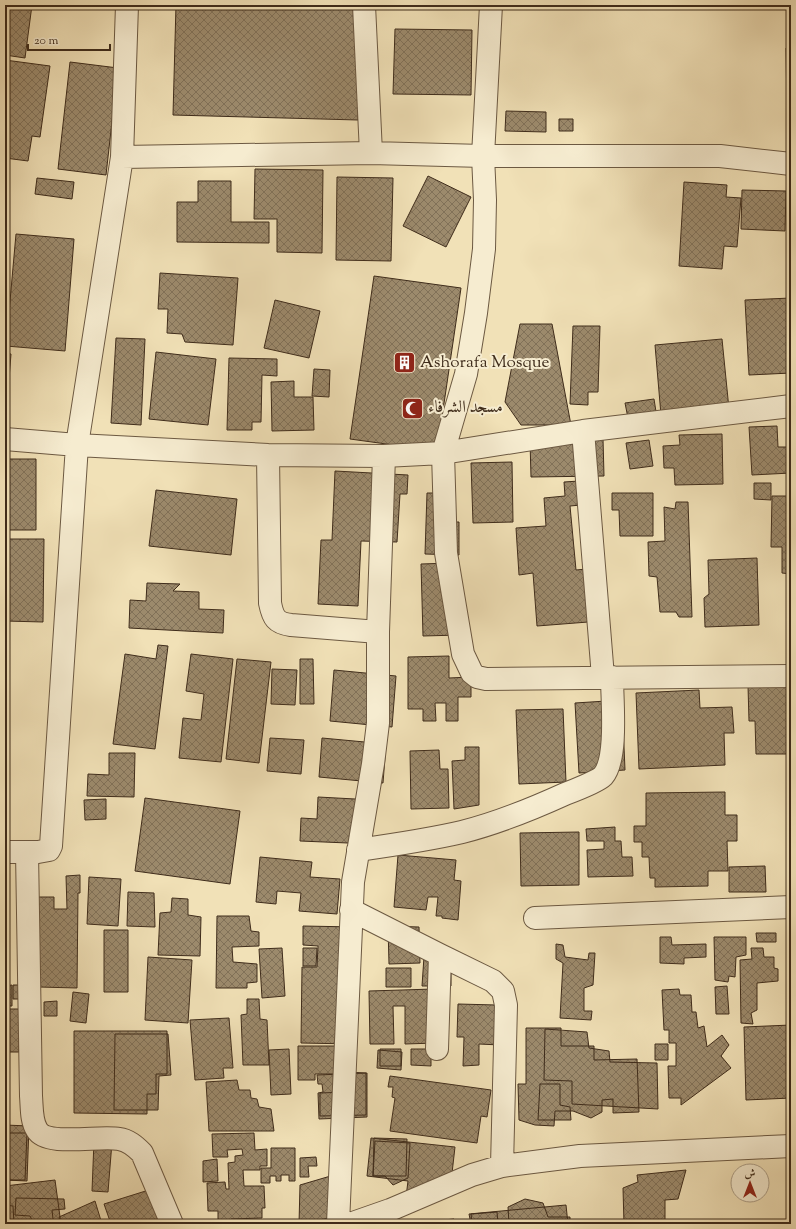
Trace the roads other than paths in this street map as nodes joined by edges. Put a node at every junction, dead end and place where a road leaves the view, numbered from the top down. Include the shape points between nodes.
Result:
1 (127, 5) edge
2 (364, 5) edge
3 (491, 5) edge
4 (371, 153) junction
5 (483, 156) junction
6 (122, 157) junction
7 (791, 164) edge
8 (791, 406) edge
9 (584, 431) junction
10 (5, 439) edge
11 (77, 445) junction
12 (443, 453) junction
13 (268, 455) junction
14 (384, 456) junction
15 (378, 632) junction
16 (791, 676) edge
17 (608, 677) junction
18 (358, 850) junction
19 (5, 852) edge
20 (27, 852) junction
21 (791, 907) edge
22 (351, 910) junction
23 (536, 918) dead end
24 (440, 955) junction
25 (437, 1049) dead end
26 (791, 1146) edge
27 (502, 1166) junction
28 (172, 1224) edge
29 (338, 1224) edge
30 (350, 1224) edge

1 - 6 street
2 - 4 street
3 - 5 street
4 - 5 street
4 - 6 street
5 - 7 street via 720,156
5 - 12 street via 484,249 476,313 466,374
6 - 11 street
8 - 9 street
9 - 12 street
9 - 17 street
10 - 11 street
11 - 13 street
11 - 20 street via 51,846 44,852
12 - 14 street
12 - 17 street via 446,553 463,654 472,673 477,677 497,680
13 - 14 street
13 - 15 street via 270,603 276,620 291,625
14 - 15 street
15 - 18 street via 378,723
16 - 17 street
17 - 18 street via 613,739 610,762 603,776 585,786 506,818 463,832
18 - 22 street
19 - 20 street
20 - 28 street via 31,1096 32,1117 37,1131 57,1139 118,1139 133,1144 142,1153
21 - 23 street
22 - 24 street
22 - 29 street
24 - 25 street
24 - 27 street via 493,981 503,991 506,1005
26 - 27 street via 580,1156
27 - 30 street via 472,1175

